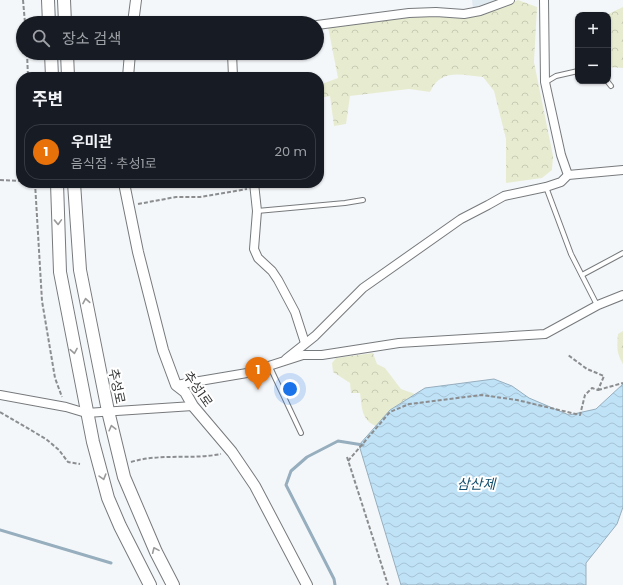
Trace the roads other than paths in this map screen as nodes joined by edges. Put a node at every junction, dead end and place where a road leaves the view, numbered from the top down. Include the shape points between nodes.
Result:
1 (48, 0) edge
2 (64, 0) edge
3 (136, 0) edge
4 (510, 0) edge
5 (544, 0) edge
6 (49, 16) edge
7 (65, 16) edge
8 (135, 16) edge
9 (324, 24) edge
10 (51, 60) edge
11 (67, 60) edge
12 (129, 60) edge
13 (232, 60) edge
14 (52, 72) edge
15 (68, 72) edge
16 (128, 72) edge
17 (233, 72) edge
18 (575, 72) edge
19 (545, 82) junction
20 (623, 170) edge
21 (568, 175) junction
22 (57, 188) edge
23 (74, 188) edge
24 (125, 188) edge
25 (254, 188) edge
26 (546, 188) junction
27 (363, 200) dead end
28 (257, 210) junction
29 (623, 253) edge
30 (582, 276) junction
31 (623, 295) edge
32 (598, 306) junction
33 (305, 343) junction
34 (285, 360) junction
35 (269, 365) junction
36 (176, 385) junction
37 (0, 395) edge
38 (193, 406) junction
39 (108, 411) junction
40 (86, 413) junction
41 (301, 433) dead end
42 (150, 585) edge
43 (173, 585) edge
44 (307, 585) edge

1 - 6 main road
2 - 7 main road
3 - 8 street
4 - 9 street via 480,12 409,13
5 - 19 street
10 - 14 main road
11 - 15 main road
12 - 16 street
13 - 17 street
18 - 19 lane via 556,76
19 - 21 street
20 - 21 street
21 - 26 street via 561,182
22 -> 40 main road via 60,272
39 -> 23 main road, 추성로 via 80,270
24 - 36 street, 추성1로 via 161,342
25 - 28 street
26 - 30 lane
26 - 33 street via 504,196 461,219 363,288
27 - 28 lane via 345,204
28 - 33 street via 253,246 255,254 278,280 295,312
29 - 30 lane
30 - 32 lane
31 - 32 street
32 - 34 street via 545,334 399,344 303,355
33 - 34 street
34 - 35 street
35 - 36 street via 247,373
35 - 41 lane
36 - 38 street, 추성1로 via 185,392
37 - 40 street
38 - 39 street
38 - 44 street, 추성1로 via 232,452 274,519
39 - 40 street
43 -> 39 main road, 추성로 via 124,477
40 -> 42 main road via 108,498

